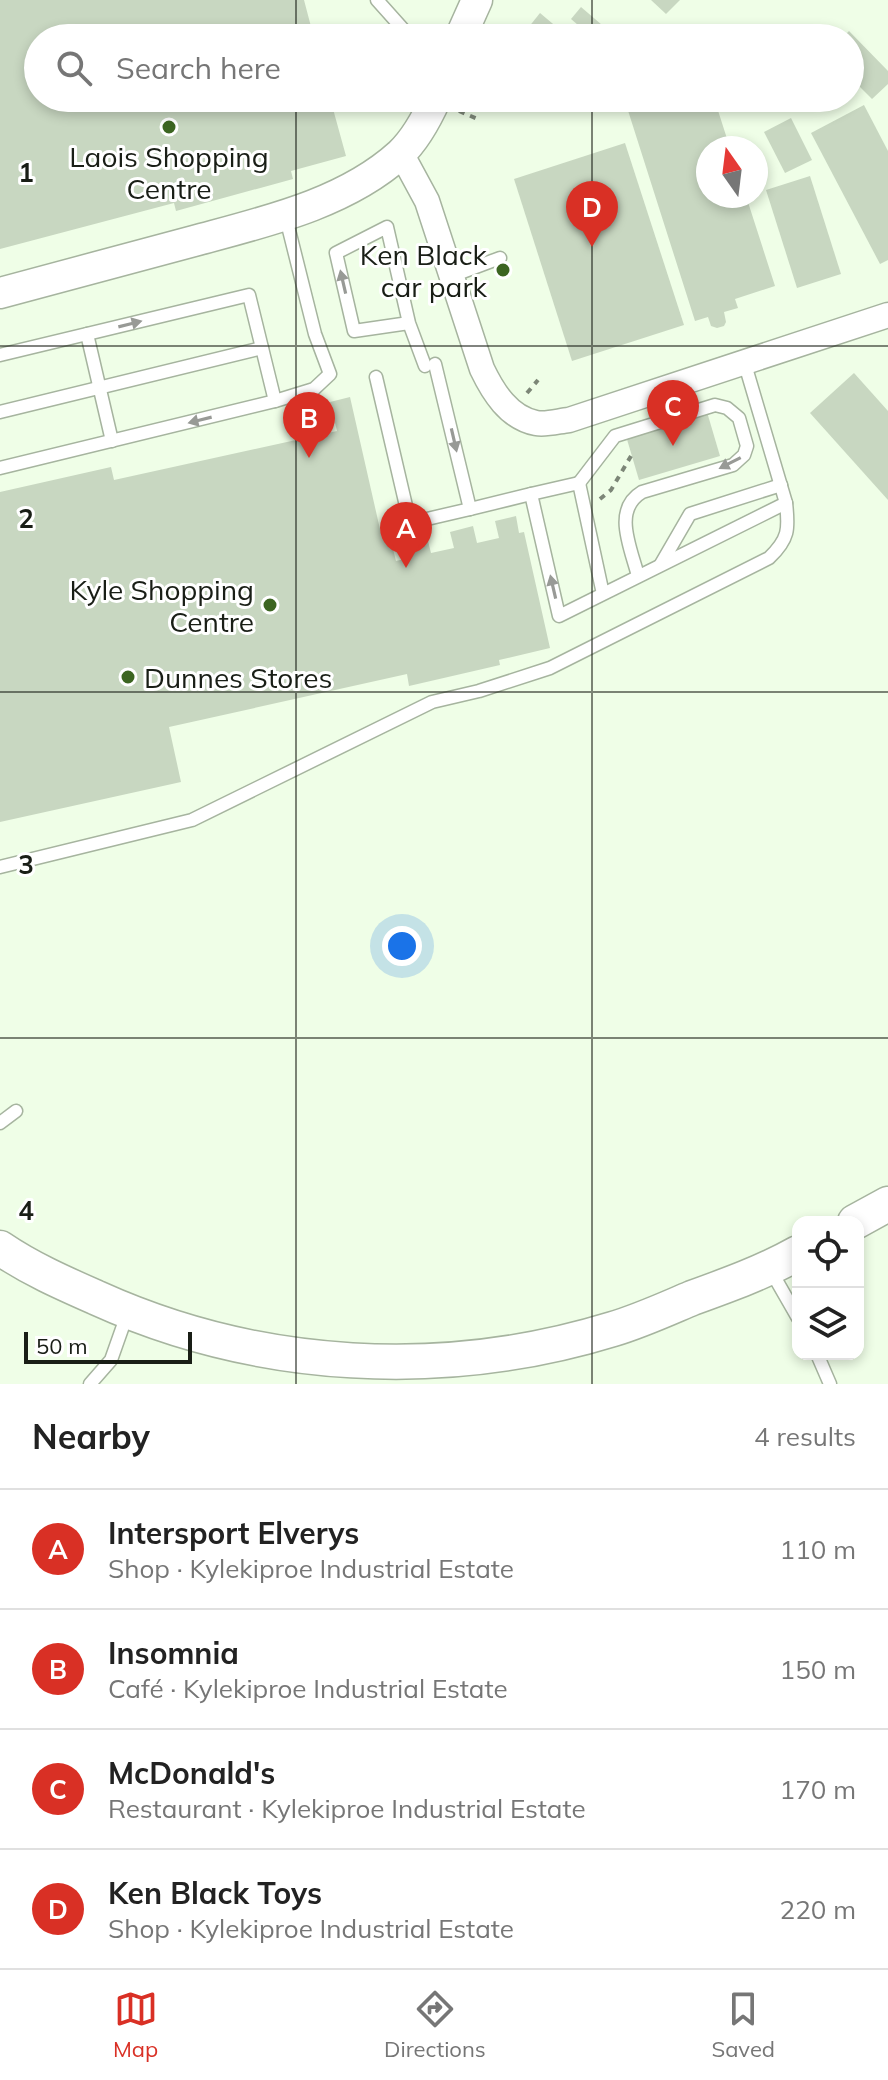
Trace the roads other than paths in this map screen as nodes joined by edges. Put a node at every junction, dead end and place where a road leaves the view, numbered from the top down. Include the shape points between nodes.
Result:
1 (377, 0) edge
2 (477, 0) edge
3 (398, 24) edge
4 (466, 24) edge
5 (430, 112) edge
6 (401, 153) junction
7 (285, 214) junction
8 (500, 258) dead end
9 (452, 276) junction
10 (0, 293) edge
11 (888, 315) edge
12 (409, 323) junction
13 (87, 334) junction
14 (262, 348) junction
15 (0, 355) edge
16 (744, 361) junction
17 (376, 377) dead end
18 (99, 387) junction
19 (275, 401) junction
20 (0, 412) edge
21 (112, 441) junction
22 (0, 468) edge
23 (579, 483) junction
24 (781, 485) junction
25 (531, 494) junction
26 (786, 503) junction
27 (470, 509) junction
28 (661, 564) junction
29 (638, 576) junction
30 (603, 594) junction
31 (0, 867) edge
32 (16, 1111) dead end
33 (0, 1123) edge
34 (888, 1204) edge
35 (864, 1217) edge
36 (9, 1260) edge
37 (784, 1261) edge
38 (792, 1294) edge
39 (132, 1314) junction
40 (820, 1360) edge
41 (90, 1384) edge
42 (830, 1384) edge

1 - 3 lane
2 - 4 street
5 - 6 street
6 - 7 street via 327,199
6 - 9 street via 427,201
7 - 10 street
7 - 19 lane via 330,374 314,389
8 - 9 lane
9 - 16 street via 492,388 511,411 537,423 569,420
11 - 16 street
12 -> 12 lane via 354,331 336,253 387,227
12 -> 27 lane via 430,365
13 -> 14 lane via 249,295
13 - 15 lane
13 - 18 lane
14 - 18 lane
14 - 19 lane
16 - 24 lane
17 - 27 lane via 410,523
18 - 20 lane
18 - 21 lane
19 -> 21 lane
21 - 22 lane
23 - 25 lane
23 -> 29 lane via 615,436 715,405 739,418 747,446 733,465 642,492 626,507
23 - 30 lane
24 - 26 lane
24 - 28 lane via 690,514
25 - 27 lane
30 -> 25 lane via 559,616
26 - 28 lane
26 - 31 lane via 783,544 769,558 550,668 432,702 192,820
28 - 29 lane
29 - 30 lane
32 - 33 lane
34 - 35 main road
36 - 39 main road
37 - 38 lane
37 - 39 main road via 613,1329 449,1360 382,1362 282,1353 181,1331
39 - 41 lane via 111,1360
40 - 42 lane

